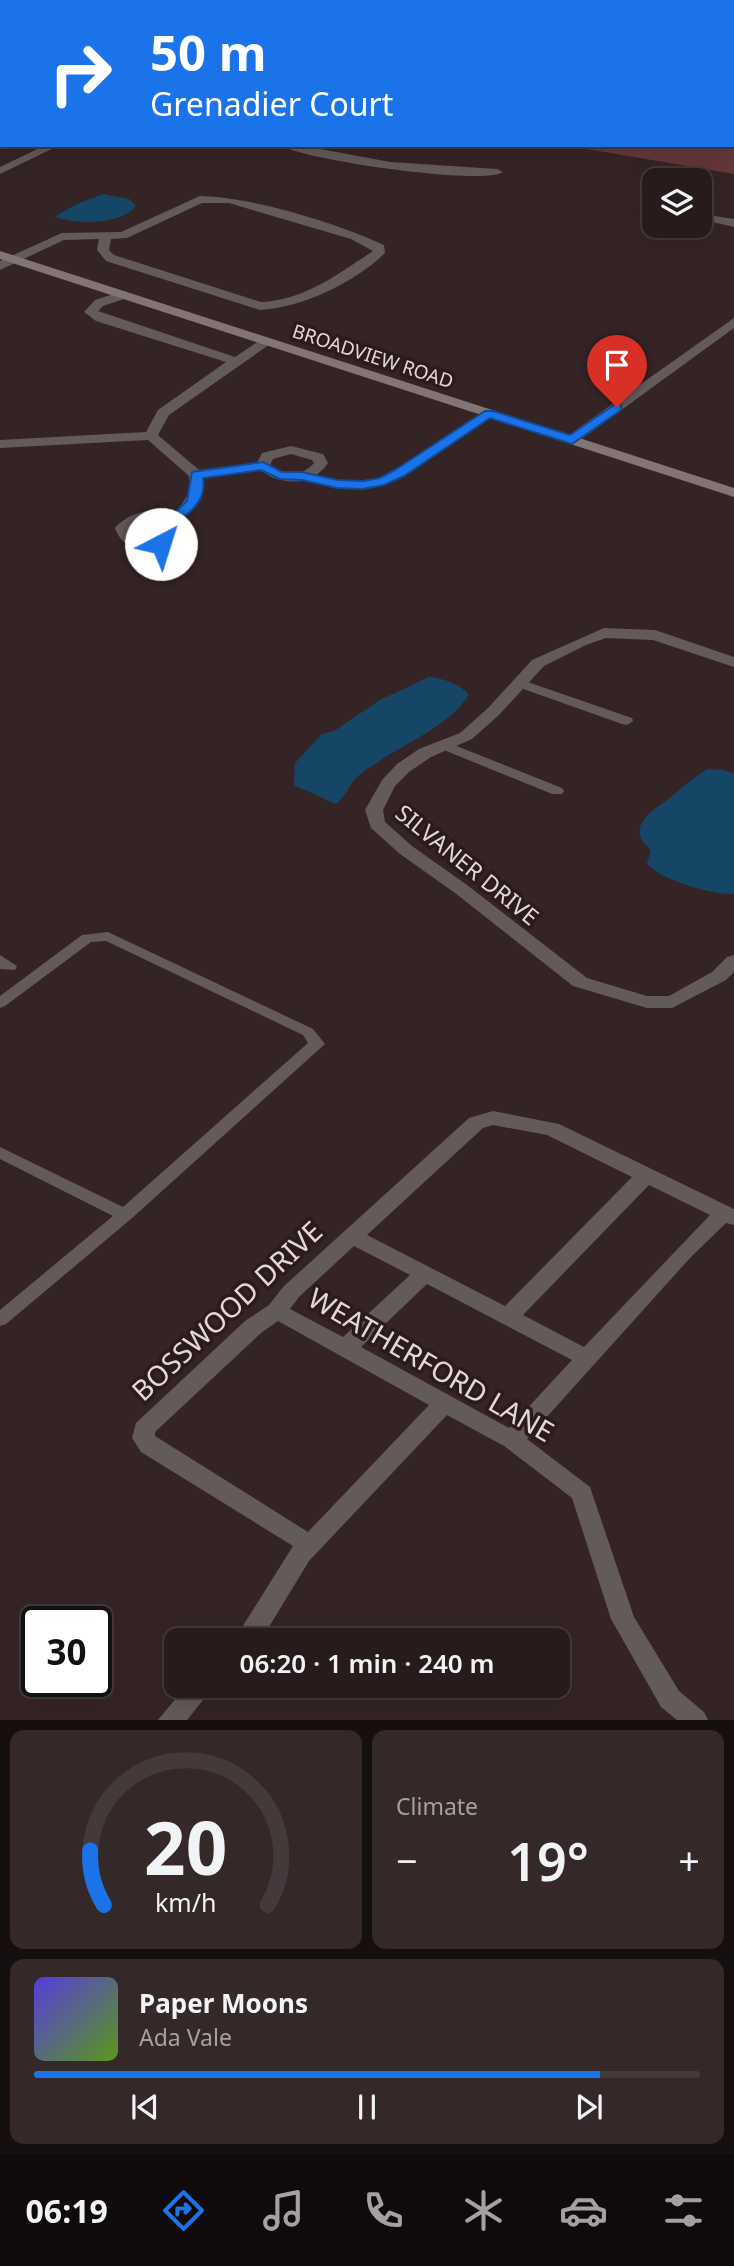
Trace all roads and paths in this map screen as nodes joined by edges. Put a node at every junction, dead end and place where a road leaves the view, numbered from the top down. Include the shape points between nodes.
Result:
1 (51, 147) edge
2 (295, 147) edge
3 (0, 171) edge
4 (497, 172) dead end
5 (712, 219) edge
6 (734, 223) edge
7 (106, 237) junction
8 (7, 258) edge
9 (0, 266) edge
10 (123, 295) junction
11 (734, 322) edge
12 (267, 342) junction
13 (235, 361) junction
14 (489, 414) junction
15 (151, 436) junction
16 (572, 440) junction
17 (0, 444) edge
18 (263, 466) junction
19 (196, 475) junction
20 (302, 476) junction
21 (734, 493) edge
22 (174, 519) dead end
23 (734, 662) edge
24 (519, 683) junction
25 (628, 721) dead end
26 (444, 745) junction
27 (557, 791) dead end
28 (734, 961) edge
29 (727, 979) edge
30 (0, 1003) edge
31 (0, 1153) edge
32 (645, 1176) junction
33 (125, 1215) junction
34 (729, 1216) edge
35 (352, 1236) junction
36 (422, 1275) junction
37 (277, 1311) junction
38 (507, 1318) junction
39 (0, 1320) edge
40 (346, 1348) junction
41 (587, 1358) junction
42 (445, 1403) junction
43 (512, 1440) junction
44 (307, 1543) junction
45 (257, 1628) edge
46 (191, 1698) edge
47 (171, 1720) edge
48 (695, 1720) edge

1 - 3 street
2 - 4 street via 392,167
5 - 6 street
7 - 7 street via 135,232 184,205 212,198 355,236 380,248 379,253 300,302 260,306 110,258 103,250
7 - 8 street via 62,237
8 - 9 street
8 - 10 street, BROADVIEW ROAD
10 - 12 street, BROADVIEW ROAD
10 - 13 street via 99,303 90,312
11 - 16 street
12 - 13 street
12 - 14 street, BROADVIEW ROAD
13 - 15 street via 163,413
14 - 16 street, BROADVIEW ROAD
14 - 20 lane via 384,481 350,485
15 - 17 street
15 - 19 street
16 - 21 street, BROADVIEW ROAD
18 - 19 street
18 - 20 street via 280,476
18 - 20 street via 273,453 303,450 318,457 321,464
19 - 22 street via 193,502
23 - 24 street, SILVANER DRIVE via 654,635 604,633 538,663
24 - 25 lane
24 - 26 street, SILVANER DRIVE via 466,736
26 - 27 lane
26 - 29 street, SILVANER DRIVE via 403,768 374,810 377,824 406,850 580,982 647,1002 672,1002
28 - 29 street
30 - 33 lane via 87,938 108,936 308,1032 317,1044
31 - 33 lane
32 - 34 street, BOSSWOOD DRIVE
32 - 35 street, BOSSWOOD DRIVE via 552,1129 493,1118 476,1123
32 - 38 street
33 - 39 lane
34 - 41 street via 683,1252
35 - 36 street
35 - 37 street, BOSSWOOD DRIVE via 291,1292
36 - 38 street
36 - 40 street
37 - 40 street, WEATHERFORD LANE
37 - 44 street, BOSSWOOD DRIVE via 253,1327 144,1429 143,1438 149,1446
38 - 41 street
40 - 42 street, WEATHERFORD LANE
41 - 43 street
42 - 43 street, WEATHERFORD LANE
42 - 44 street via 324,1532
43 - 48 street, WEATHERFORD LANE via 582,1493 623,1619 670,1699
44 - 45 street
46 - 47 street

